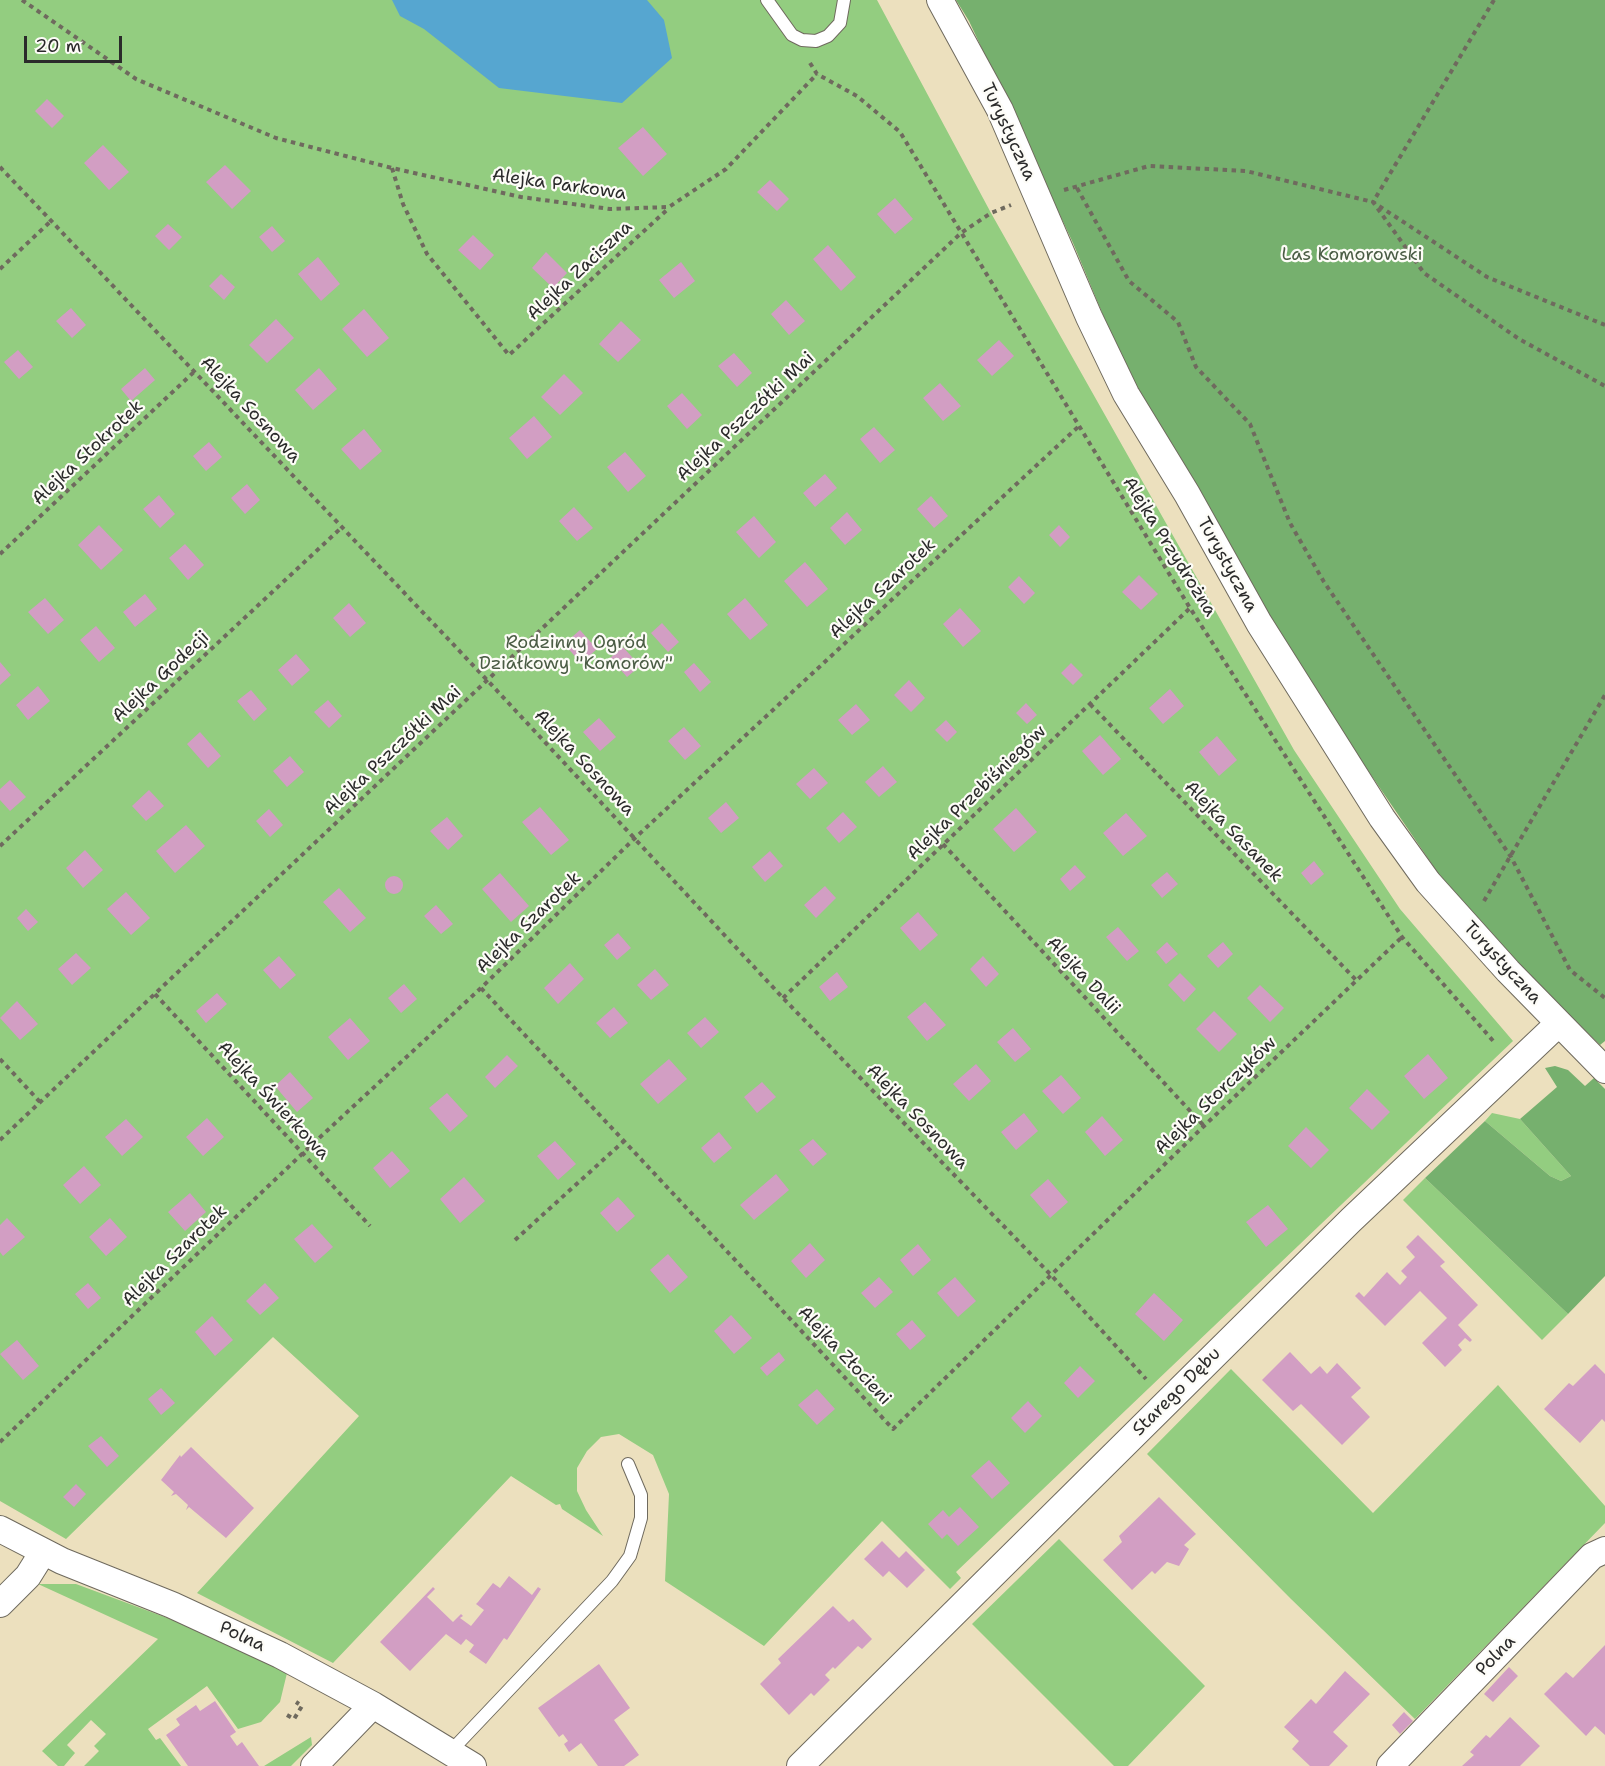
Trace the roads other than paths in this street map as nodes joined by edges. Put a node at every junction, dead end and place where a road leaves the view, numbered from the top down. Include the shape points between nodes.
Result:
1 (767, 0) edge
2 (844, 0) edge
3 (940, 0) edge
4 (1558, 1023) junction
5 (1605, 1070) edge
6 (628, 1464) dead end
7 (0, 1529) edge
8 (1605, 1550) edge
9 (43, 1552) junction
10 (0, 1604) edge
11 (374, 1705) junction
12 (450, 1752) junction
13 (314, 1766) edge
14 (473, 1766) edge
15 (800, 1766) edge
16 (1390, 1766) edge

1 - 2 lane via 792,35 816,41 828,36 840,22
3 - 4 street, Turystyczna via 1000,110 1126,393 1259,623 1382,818 1428,882
4 - 5 street, Turystyczna
4 - 15 street, Starego Dębu via 1351,1220
6 - 12 lane via 641,1495 641,1518 630,1556 612,1581
7 - 9 street, Polna
8 - 16 street, Polna via 1587,1560
9 - 10 street via 28,1576
9 - 11 street, Polna via 172,1605 280,1655
11 - 12 street, Polna
11 - 13 street
12 - 14 street, Polna

